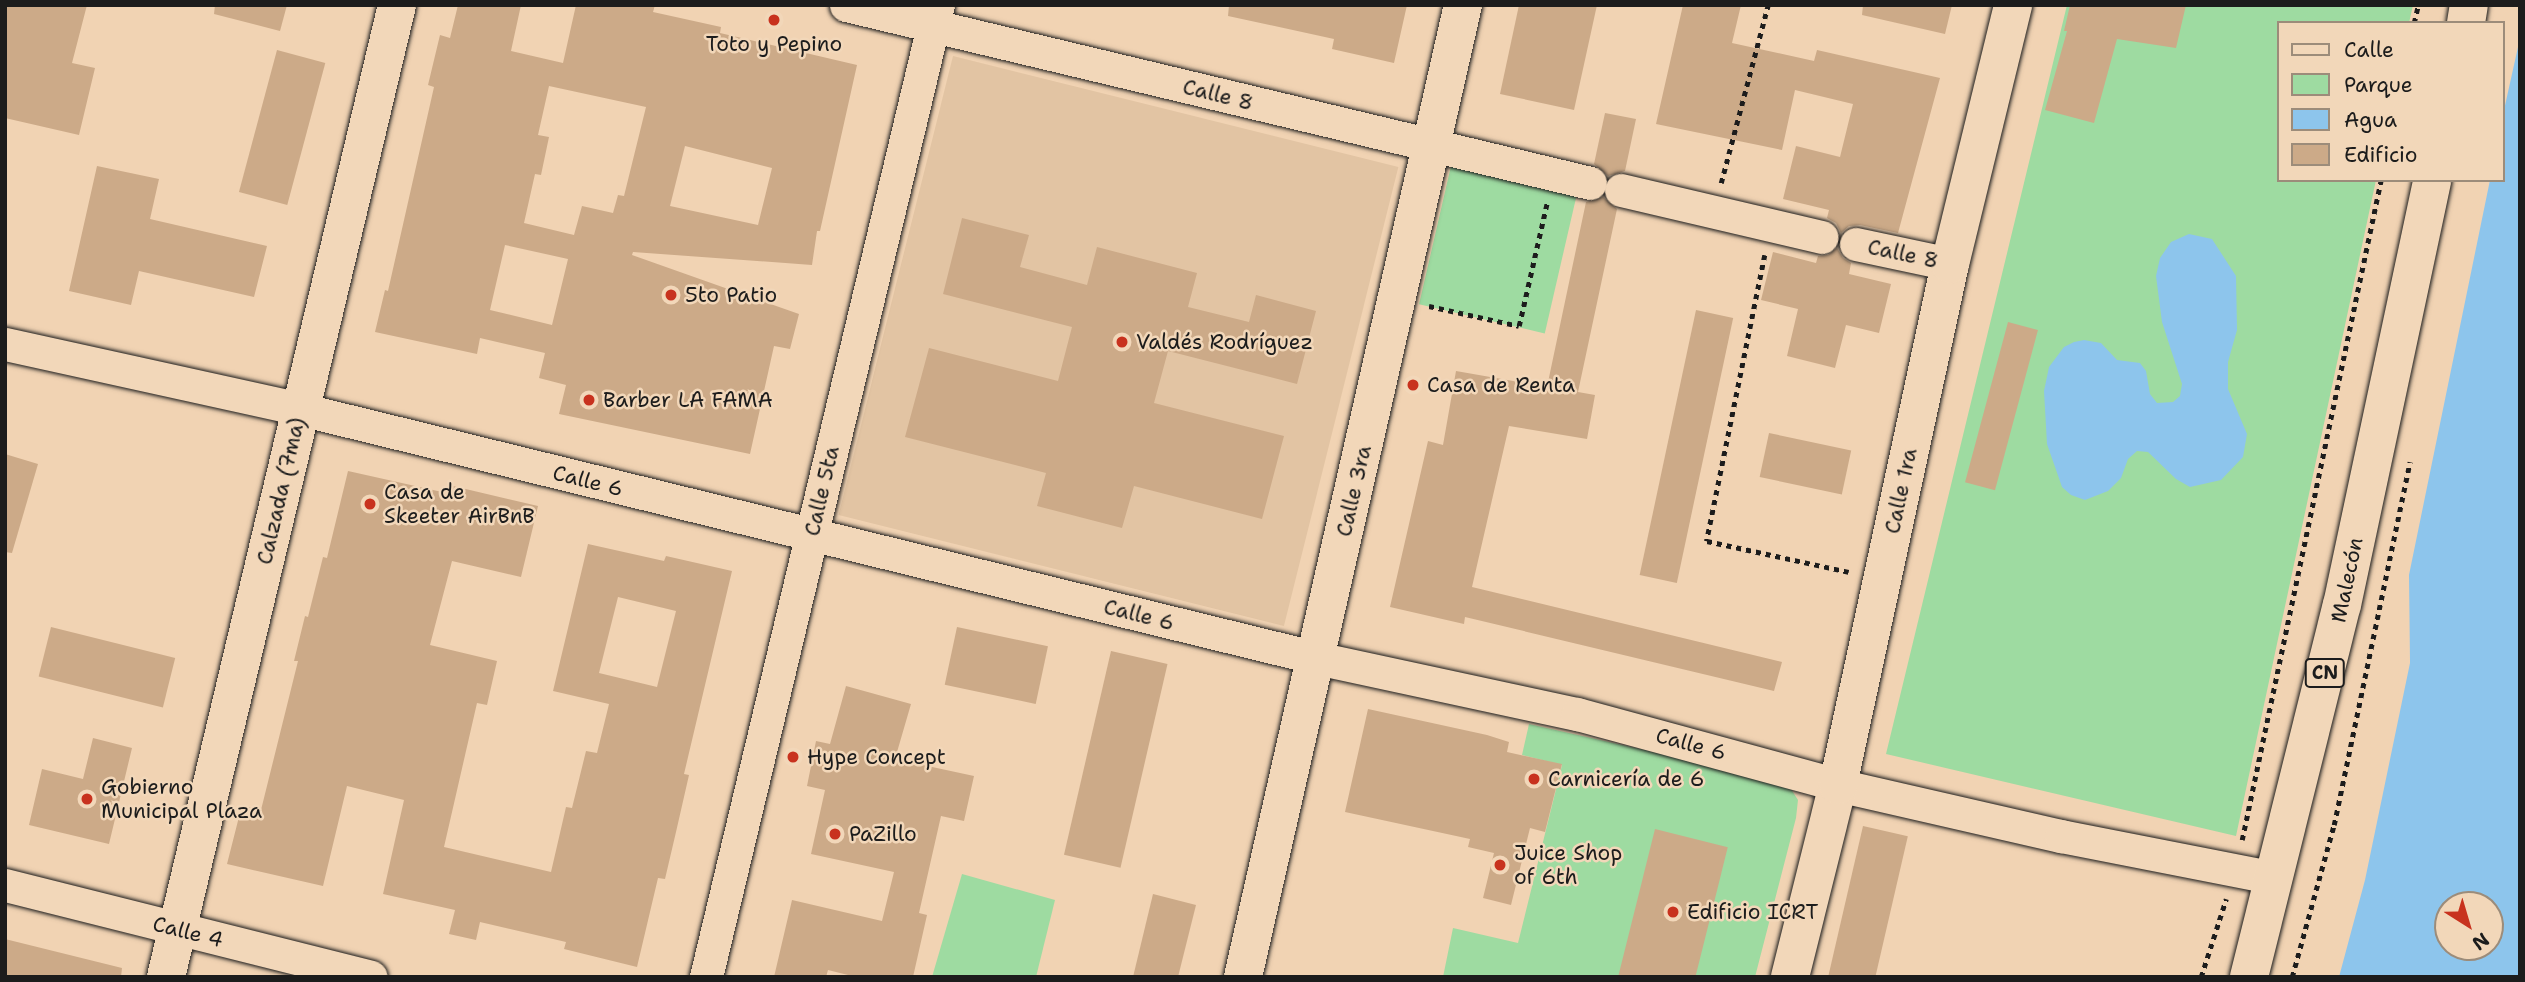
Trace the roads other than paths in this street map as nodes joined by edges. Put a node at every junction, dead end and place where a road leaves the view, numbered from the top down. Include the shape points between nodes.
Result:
1 (397, 5) edge
2 (846, 5) edge
3 (1463, 5) edge
4 (2013, 5) edge
5 (936, 15) edge
6 (1431, 147) junction
7 (2432, 182) edge
8 (1822, 236) dead end
9 (1856, 244) dead end
10 (1950, 264) junction
11 (5, 344) edge
12 (300, 410) junction
13 (811, 536) junction
14 (1317, 658) junction
15 (1838, 785) junction
16 (2275, 878) junction
17 (5, 885) edge
18 (177, 930) junction
19 (166, 977) edge
20 (371, 977) edge
21 (706, 977) edge
22 (1243, 977) edge
23 (1790, 977) edge
24 (2249, 977) edge

1 - 12 main road, Calzada (7ma)
2 - 5 street, Calle 8
3 - 6 main road, Calle 3ra
4 - 10 main road, Calle 1ra
5 - 6 street, Calle 8
5 - 13 street, Calle 5ta
6 - 8 street, Calle 8
6 - 14 main road, Calle 3ra
7 - 16 main road, Malecón / CN via 2342,606
9 - 10 street, Calle 8
10 - 15 main road, Calle 1ra
11 - 12 street, Calle 6
12 - 13 street, Calle 6
12 - 18 main road, Calzada (7ma)
13 - 14 street, Calle 6
13 - 21 street, Calle 5ta
14 - 15 street, Calle 6 via 1577,714
14 - 22 main road, Calle 3ra
15 - 16 street, Calle 6
15 - 23 main road, Calle 1ra
16 - 24 main road, Malecón / CN
17 - 18 street, Calle 4
18 - 19 main road, Calzada (7ma)
18 - 20 street, Calle 4

